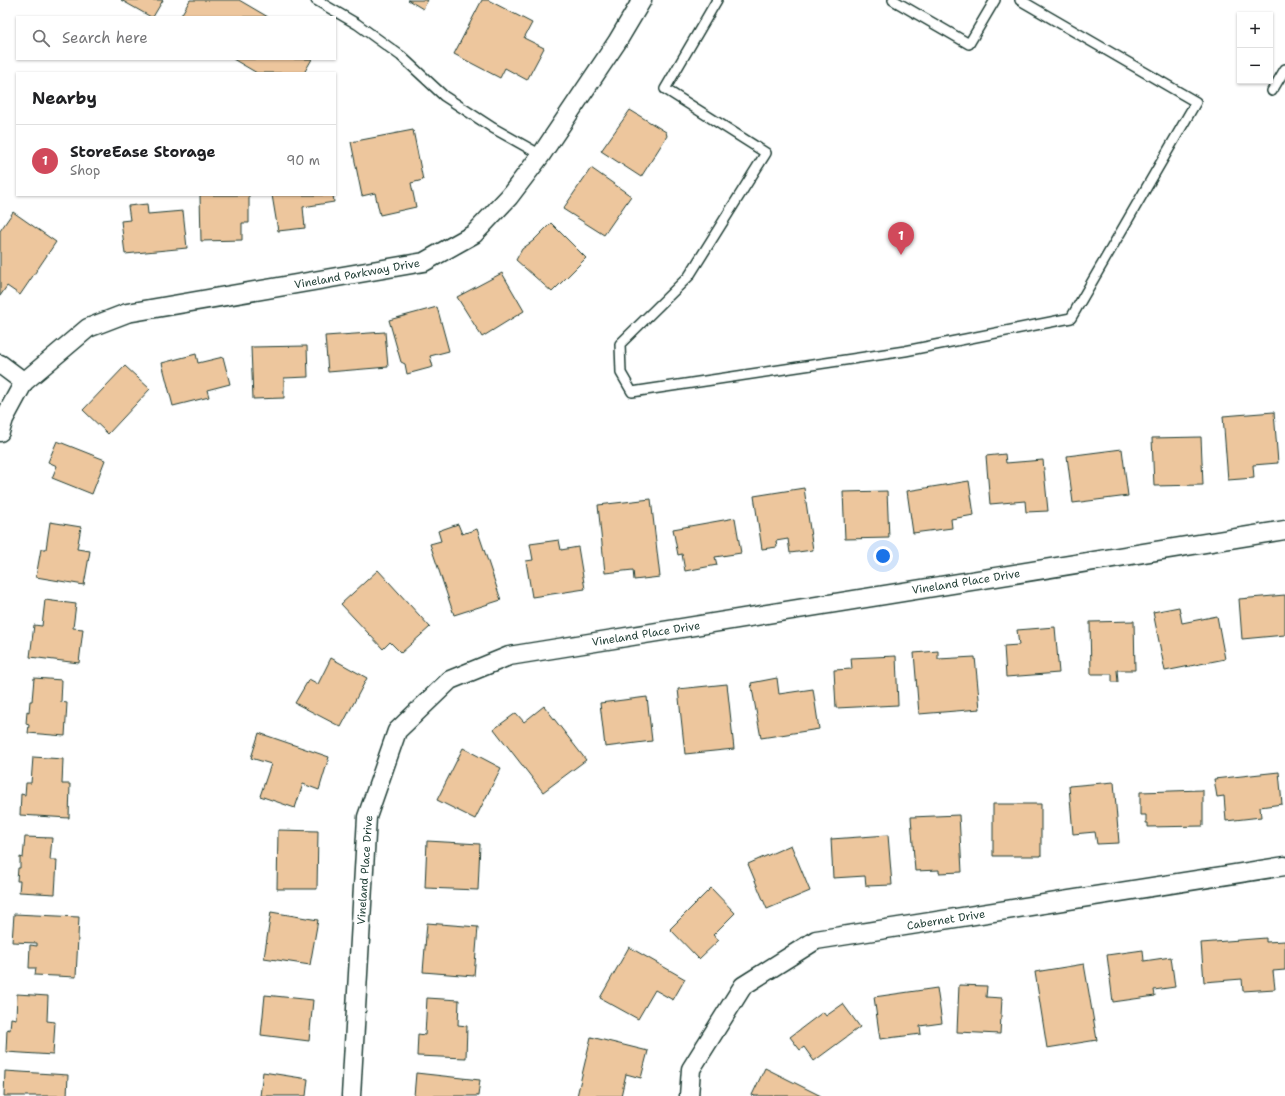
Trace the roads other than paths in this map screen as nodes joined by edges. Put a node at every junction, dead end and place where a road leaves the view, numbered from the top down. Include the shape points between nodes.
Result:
1 (316, 0) edge
2 (642, 0) edge
3 (717, 0) edge
4 (893, 0) edge
5 (995, 0) edge
6 (1020, 0) edge
7 (1285, 68) edge
8 (1272, 91) dead end
9 (541, 155) junction
10 (0, 364) edge
11 (24, 382) junction
12 (0, 432) edge
13 (1285, 530) edge
14 (1285, 866) edge
15 (351, 1096) edge
16 (690, 1096) edge

1 - 9 lane via 357,24 401,56 444,96
2 - 9 street, Vineland Parkway Drive
3 - 6 lane via 664,89 766,153 689,276 620,344 621,373 632,392 904,351 1070,318 1196,102
4 - 5 lane via 969,44
7 - 8 lane
9 - 11 street, Vineland Parkway Drive via 509,197 474,234 424,262 127,312 88,328
10 - 11 street
11 - 12 street, Vineland Parkway Drive via 4,419
13 - 15 street, Vineland Place Drive via 509,656 450,680 396,731 367,817
14 - 16 street, Cabernet Drive via 816,940 743,986 691,1069

